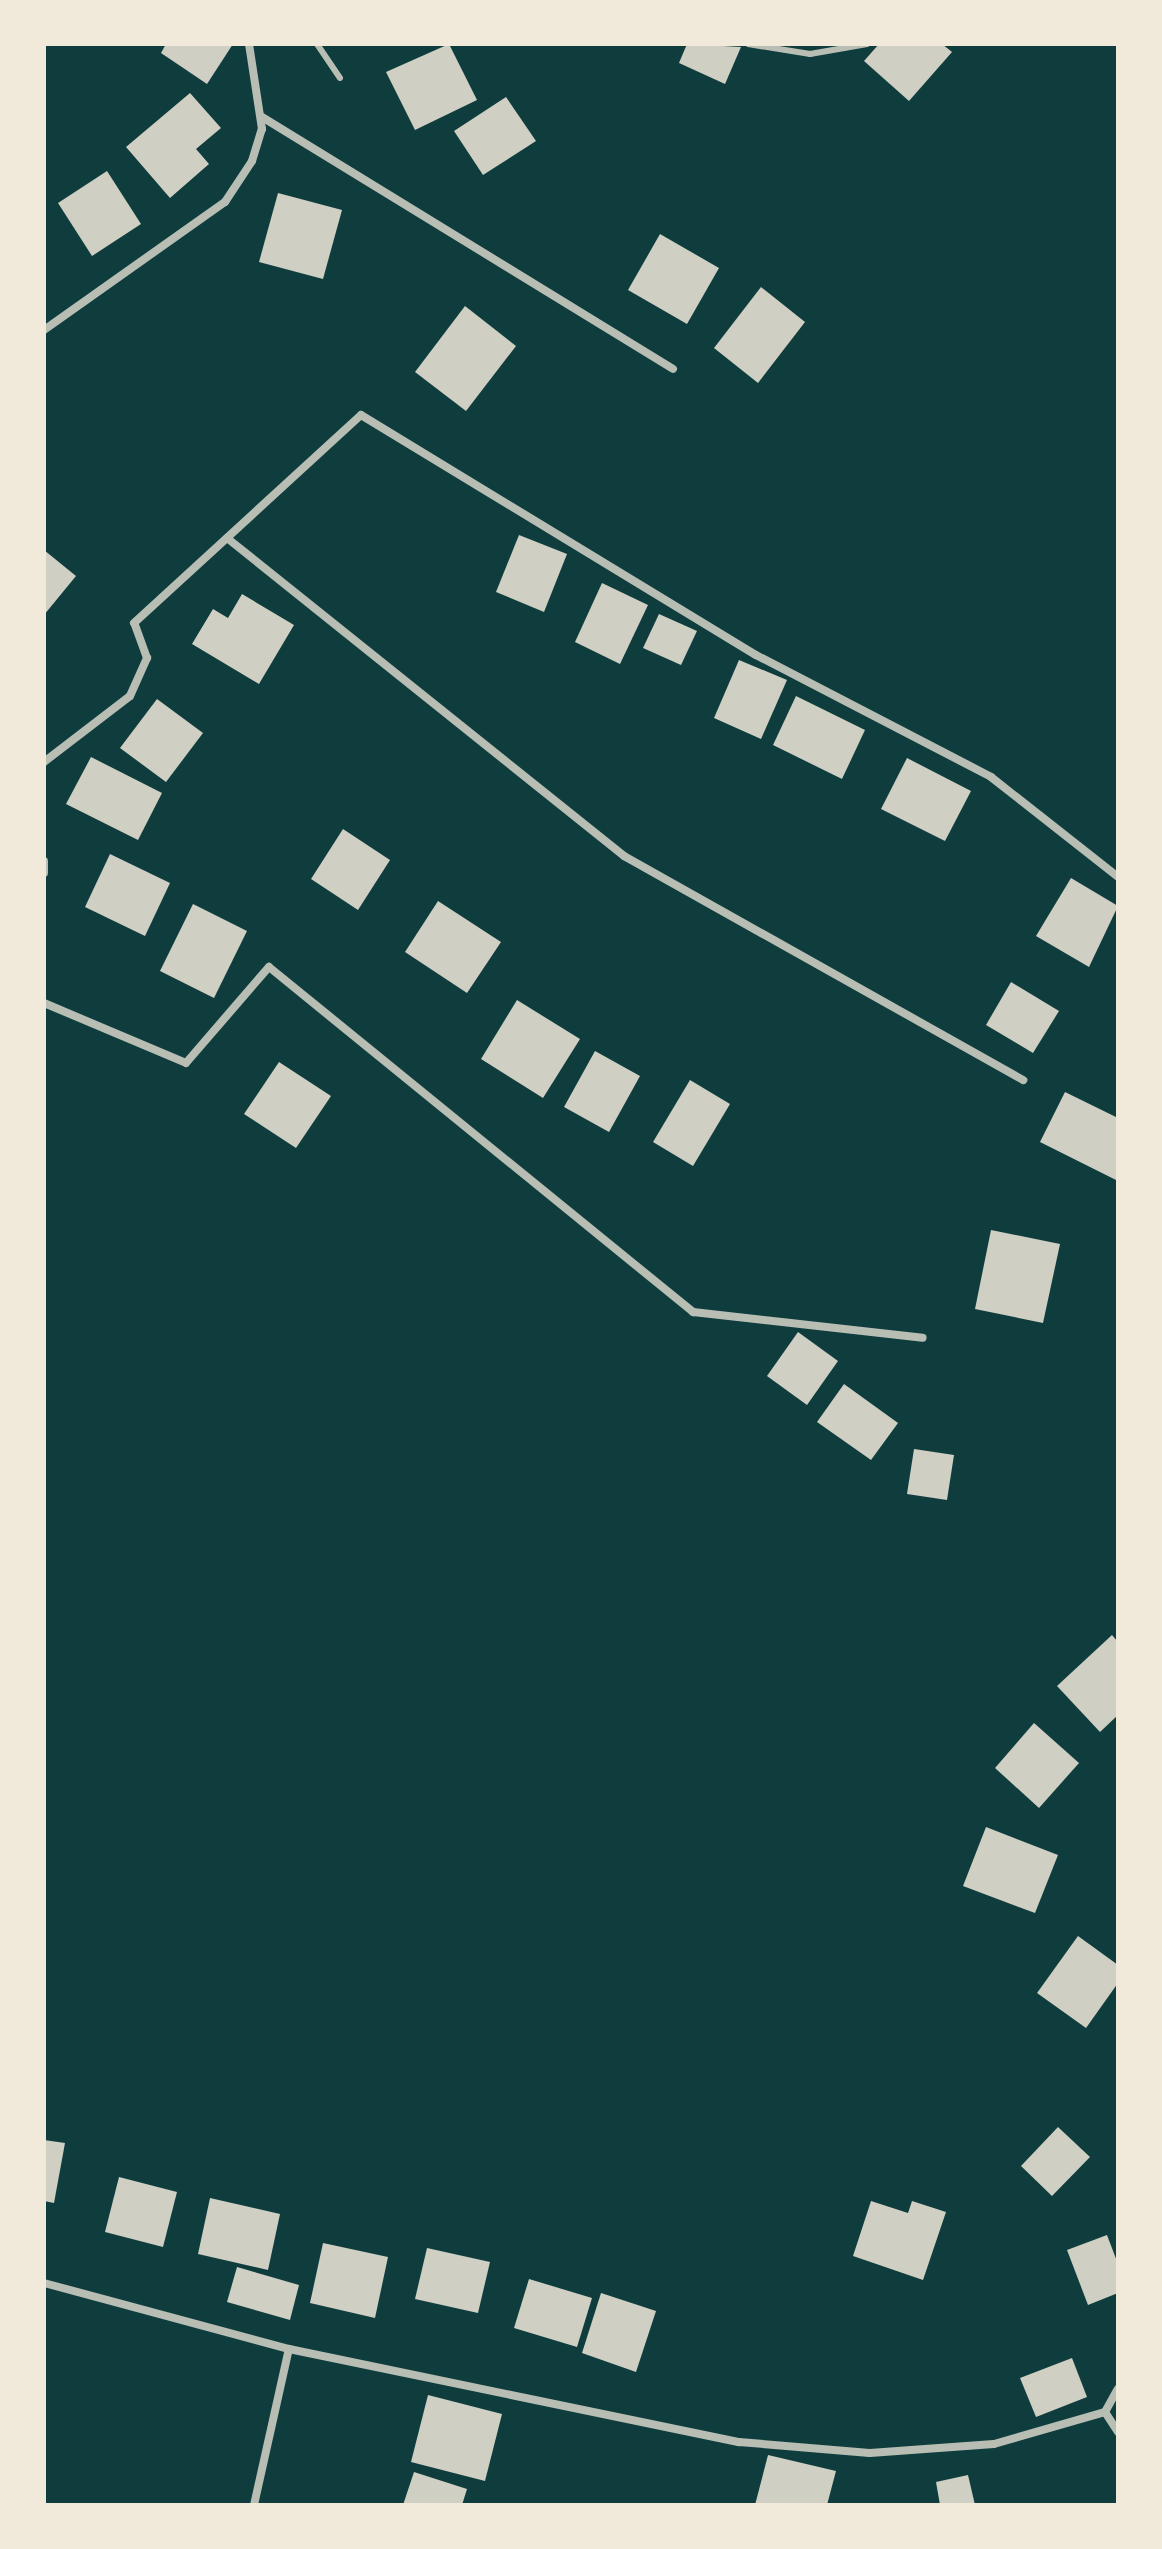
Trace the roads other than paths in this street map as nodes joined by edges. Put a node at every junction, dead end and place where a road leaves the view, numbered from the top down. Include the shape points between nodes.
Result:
1 (249, 44) edge
2 (317, 44) edge
3 (748, 44) edge
4 (867, 44) edge
5 (340, 78) dead end
6 (262, 117) junction
7 (44, 330) edge
8 (673, 369) dead end
9 (227, 538) junction
10 (44, 762) edge
11 (44, 861) edge
12 (44, 873) edge
13 (1118, 877) edge
14 (44, 1003) edge
15 (1023, 1080) dead end
16 (923, 1338) dead end
17 (44, 2283) edge
18 (289, 2349) junction
19 (1118, 2389) edge
20 (1105, 2412) junction
21 (1118, 2432) edge
22 (254, 2505) edge

1 - 6 street
2 - 5 lane
3 - 4 lane via 810,54
6 - 7 street via 252,161 225,202
6 - 8 street
9 - 10 street via 134,623 147,658 130,696
9 - 13 street via 361,415 756,655 991,777
9 - 15 street via 624,856
11 - 12 street
14 - 16 street via 186,1063 269,967 693,1312
17 - 18 street
18 - 20 street via 739,2442 870,2453 994,2444
18 - 22 street
19 - 20 street
20 - 21 street

